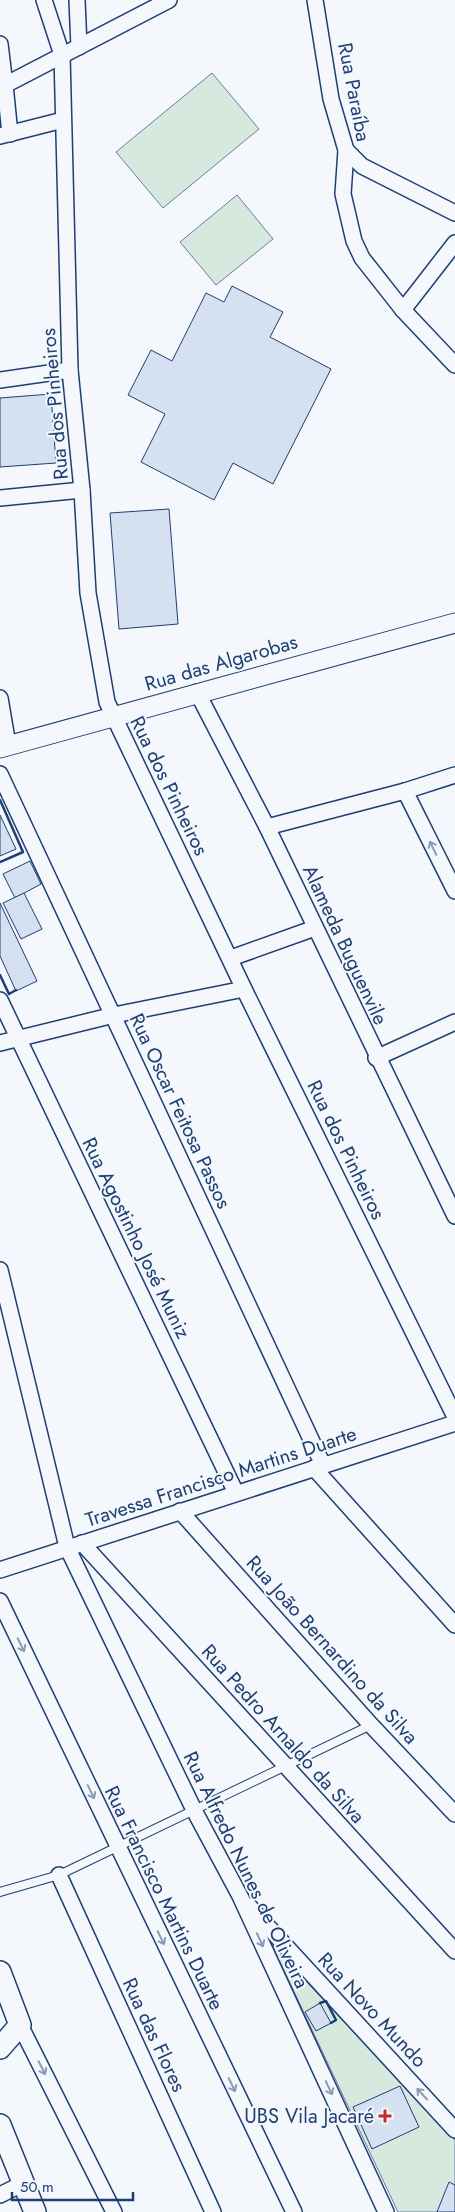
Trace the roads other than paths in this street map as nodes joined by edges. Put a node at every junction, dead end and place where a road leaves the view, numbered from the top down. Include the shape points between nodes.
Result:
1 (44, 0) edge
2 (77, 0) edge
3 (169, 0) edge
4 (315, 0) edge
5 (0, 44) edge
6 (79, 47) junction
7 (62, 55) junction
8 (4, 85) junction
9 (63, 120) junction
10 (5, 135) edge
11 (346, 150) junction
12 (455, 213) edge
13 (455, 243) edge
14 (403, 310) junction
15 (455, 365) edge
16 (70, 370) junction
17 (0, 380) edge
18 (82, 490) junction
19 (0, 498) edge
20 (455, 623) edge
21 (197, 692) junction
22 (0, 698) edge
23 (114, 717) junction
24 (4, 747) edge
25 (0, 774) edge
26 (455, 775) edge
27 (405, 791) junction
28 (266, 827) junction
29 (455, 892) edge
30 (315, 928) junction
31 (231, 958) junction
32 (244, 989) junction
33 (0, 1000) edge
34 (114, 1015) junction
35 (455, 1022) edge
36 (18, 1039) junction
37 (0, 1043) edge
38 (376, 1058) junction
39 (455, 1216) edge
40 (0, 1270) edge
41 (455, 1417) edge
42 (455, 1423) edge
43 (319, 1466) junction
44 (236, 1493) junction
45 (180, 1511) junction
46 (82, 1544) junction
47 (67, 1547) junction
48 (0, 1570) edge
49 (0, 1601) edge
50 (455, 1625) edge
51 (371, 1725) junction
52 (284, 1767) junction
53 (195, 1812) junction
54 (455, 1814) edge
55 (117, 1847) junction
56 (59, 1875) junction
57 (0, 1892) edge
58 (240, 1896) junction
59 (455, 1951) edge
60 (0, 1972) edge
61 (20, 2024) junction
62 (0, 2048) edge
63 (0, 2125) edge
64 (455, 2130) edge
65 (22, 2184) junction
66 (0, 2195) edge
67 (35, 2212) edge
68 (114, 2212) edge
69 (213, 2212) edge
70 (294, 2212) edge
71 (386, 2212) edge

1 - 7 street, Rua dos Pinheiros
2 - 6 street
3 - 6 street
4 - 11 street, Rua Paraíba via 331,100
5 - 8 street
6 - 7 street
7 - 8 street
7 - 9 street, Rua dos Pinheiros
8 - 10 street
9 - 10 street
9 - 16 street, Rua dos Pinheiros
11 - 12 street via 362,166
11 - 14 street, Rua Paraíba via 342,194 354,240 362,258
13 - 14 street
14 - 15 street, Rua Paraíba
16 - 17 street
16 - 18 street, Rua dos Pinheiros
18 - 19 street
18 - 23 street, Rua dos Pinheiros via 88,593 105,693
20 - 21 street, Rua das Algarobas
21 - 23 street, Rua das Algarobas
21 - 28 street, Alameda Buguenvile
22 - 24 street
23 - 24 street, Rua das Algarobas
23 - 31 street, Rua dos Pinheiros
25 - 34 street, Rua Oscar Feitosa Passos
26 - 27 street
27 - 28 street
29 -> 27 street
28 - 30 street, Alameda Buguenvile
30 - 31 street
30 - 38 street, Alameda Buguenvile
31 - 32 street, Rua dos Pinheiros
32 - 34 street
32 - 41 street, Rua dos Pinheiros
33 - 36 street, Rua Agostinho José Muniz
34 - 36 street
34 - 43 street, Rua Oscar Feitosa Passos
35 - 38 street
36 - 37 street
36 - 44 street, Rua Agostinho José Muniz
38 - 39 street, Alameda Buguenvile
40 - 47 street, Rua Alfredo Nunes de Oliveira
42 - 43 street, Travessa Francisco Martins Duarte
43 - 44 street, Travessa Francisco Martins Duarte
43 - 50 street, Rua Oscar Feitosa Passos
44 - 45 street, Travessa Francisco Martins Duarte
45 - 46 street, Travessa Francisco Martins Duarte
45 - 51 street, Rua João Bernardino da Silva
46 - 47 street, Travessa Francisco Martins Duarte
46 - 52 street, Rua Pedro Arnaldo da Silva
47 - 48 street, Travessa Francisco Martins Duarte
47 - 53 street, Rua Alfredo Nunes de Oliveira
49 -> 55 street, Rua Francisco Martins Duarte
51 - 52 lane
51 - 54 street, Rua João Bernardino da Silva
52 - 53 lane
52 - 59 street, Rua Pedro Arnaldo da Silva
53 - 55 lane
53 - 58 street, Rua Alfredo Nunes de Oliveira
55 - 56 lane
55 -> 70 street, Rua Francisco Martins Duarte
56 - 57 lane
56 - 69 street, Rua das Flores
64 -> 58 street, Rua Novo Mundo
58 -> 71 street, Rua Alfredo Nunes de Oliveira
60 - 61 main road
61 - 62 main road
61 -> 68 street
63 - 65 main road
65 - 66 street
65 - 67 main road

